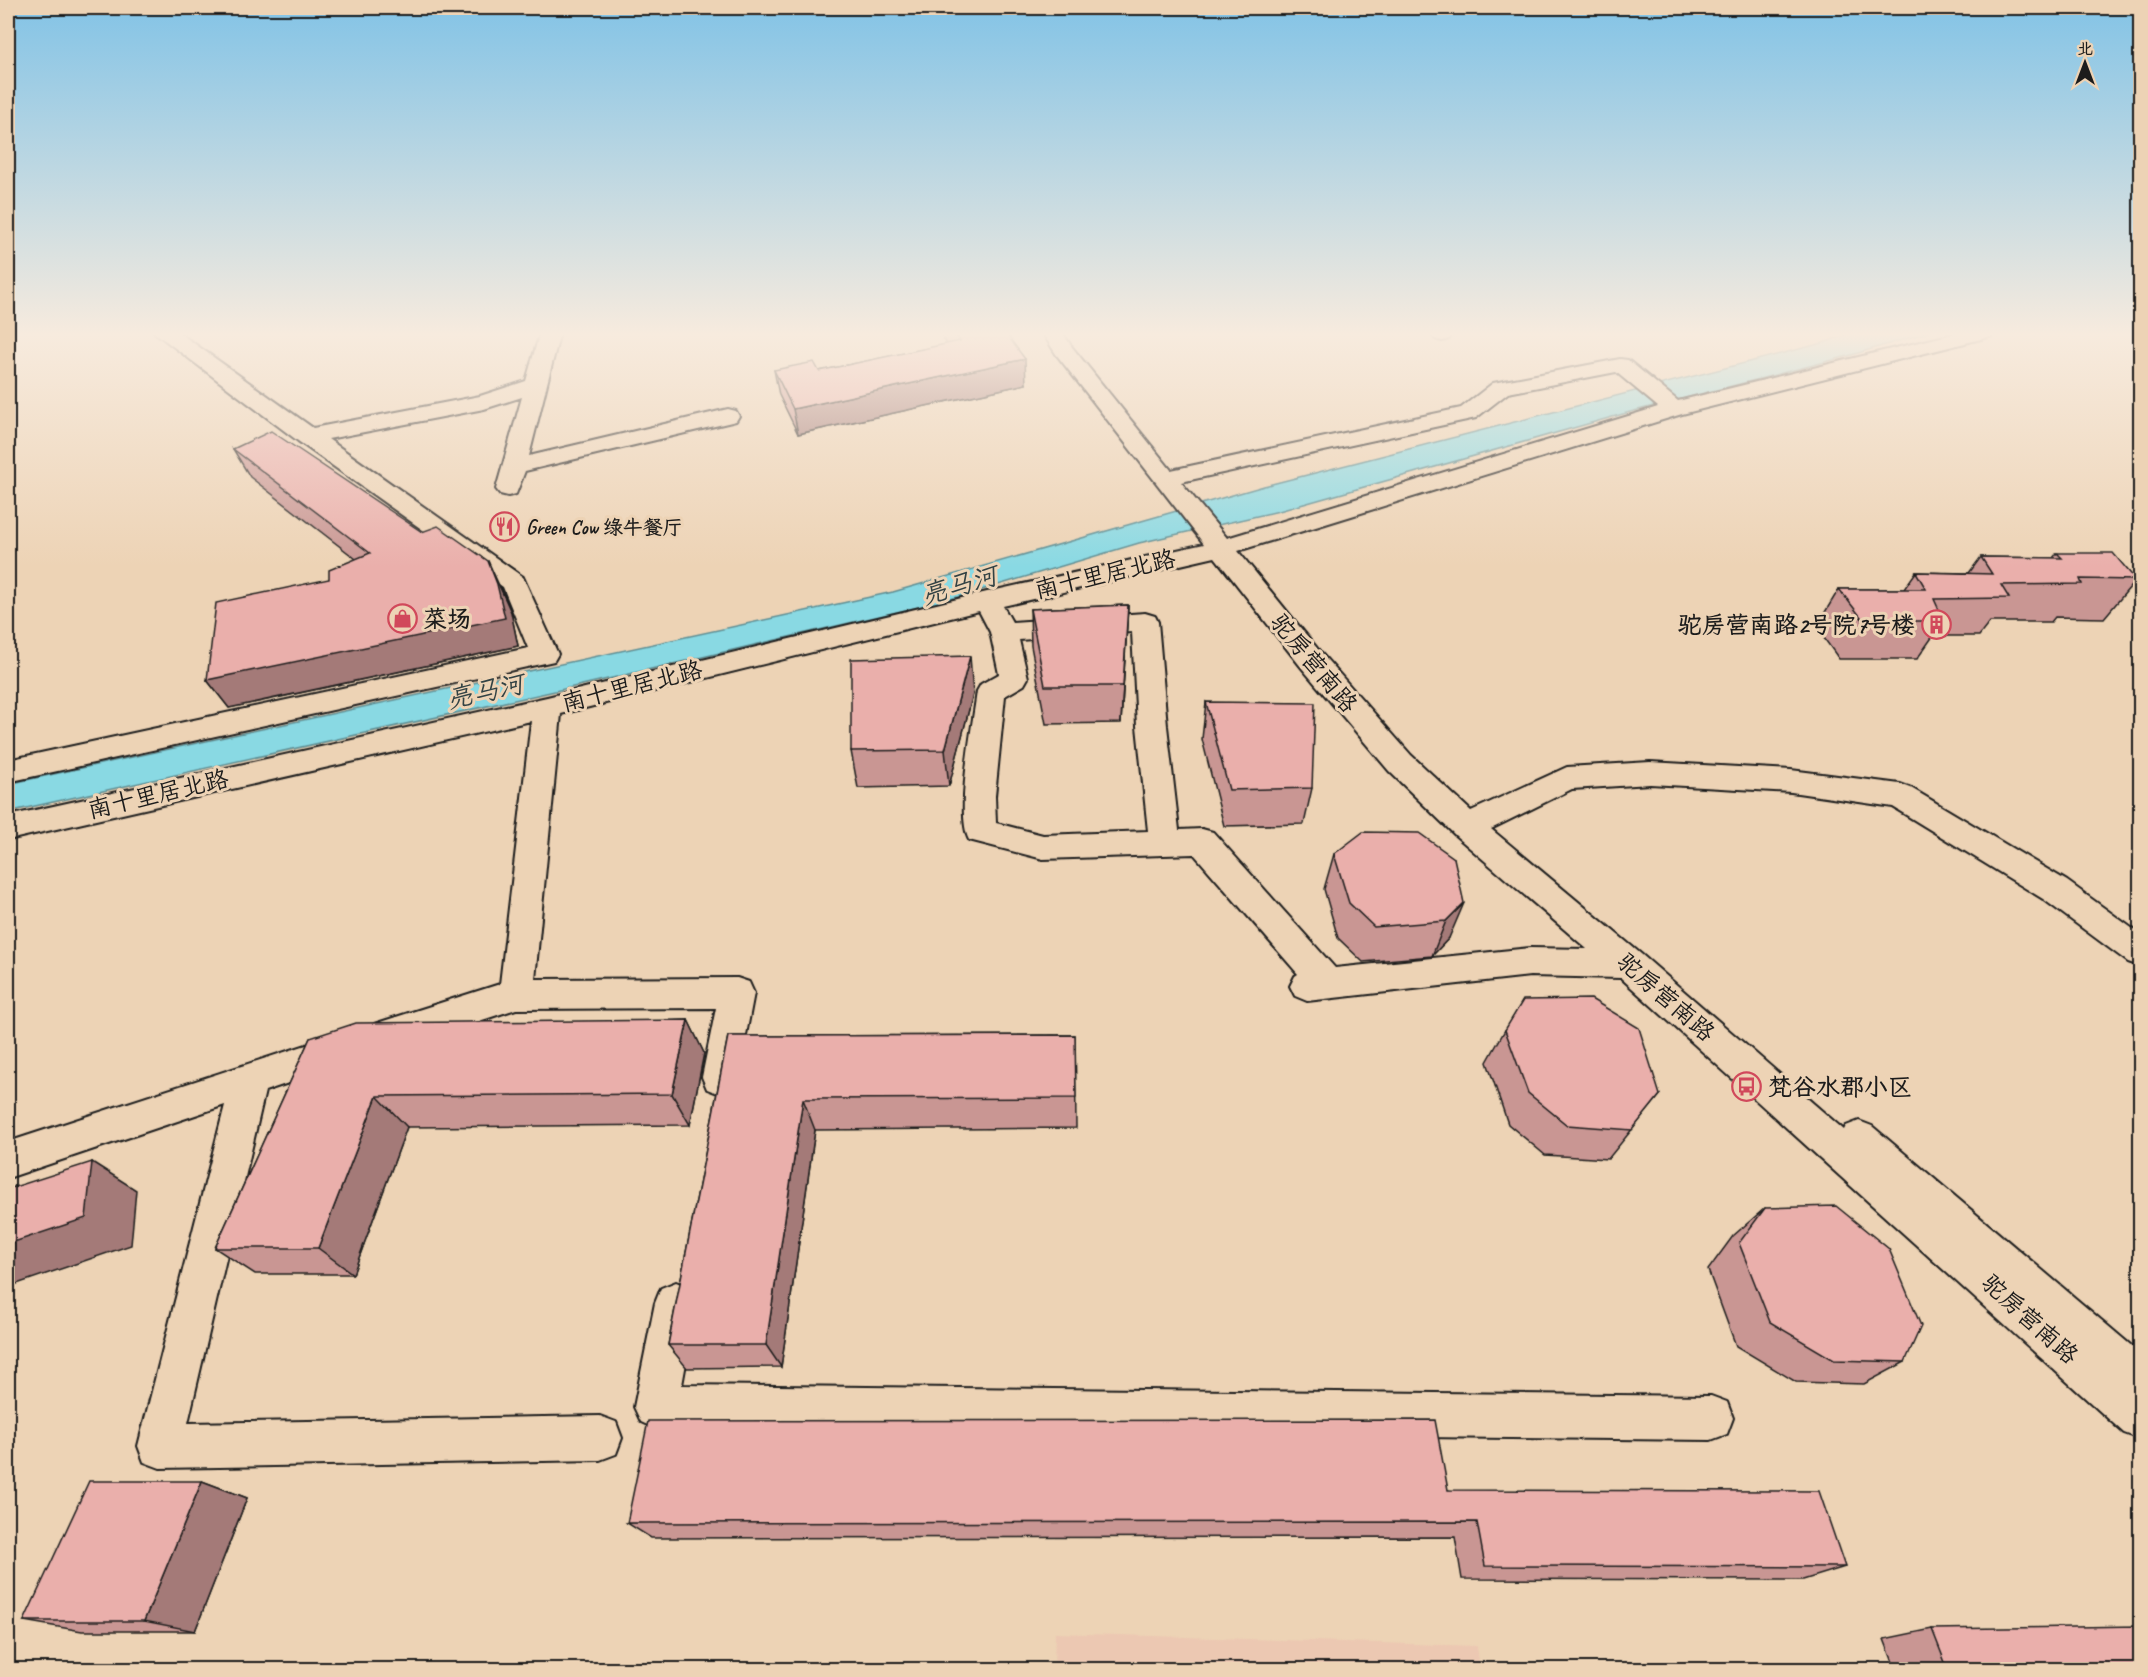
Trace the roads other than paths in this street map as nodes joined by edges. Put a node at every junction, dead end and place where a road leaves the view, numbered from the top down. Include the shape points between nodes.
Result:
1 (272, 410) edge
2 (439, 410) edge
3 (529, 410) edge
4 (1115, 410) edge
5 (1128, 410) edge
6 (1472, 410) edge
7 (1670, 410) edge
8 (728, 416) dead end
9 (306, 435) junction
10 (514, 466) junction
11 (1175, 476) junction
12 (508, 489) dead end
13 (1231, 545) junction
14 (987, 600) junction
15 (1004, 632) junction
16 (547, 707) junction
17 (8, 771) edge
18 (1475, 822) junction
19 (8, 828) edge
20 (1165, 843) junction
21 (2140, 952) edge
22 (1629, 963) junction
23 (516, 994) junction
24 (250, 1079) junction
25 (712, 1118) edge
26 (8, 1160) edge
27 (683, 1268) edge
28 (2140, 1381) edge
29 (1711, 1418) dead end
30 (2140, 1418) edge
31 (600, 1438) dead end

1 - 9 street
2 - 9 street
3 - 10 street
4 - 11 street
5 - 11 street
6 - 11 street
7 - 13 street, 南十里居北路
8 - 10 street
9 - 17 street via 514,583 544,654
10 - 12 street
11 - 13 street, 驼房营南路
13 - 14 street, 南十里居北路
13 - 18 street, 驼房营南路 via 1353,710 1400,763
14 - 15 street
14 - 16 street, 南十里居北路
15 - 20 street via 1145,622
15 - 20 street via 1014,678 991,691 980,831 1043,847
16 - 19 street, 南十里居北路
16 - 23 street
18 - 21 street via 1567,778 1650,773 1791,781 1900,796 2055,890
18 - 22 street, 驼房营南路
18 - 28 street, 驼房营南路
20 - 22 street via 1202,841 1316,985 1530,962
22 - 30 street, 驼房营南路
23 - 24 street
23 - 25 street via 737,993
24 - 26 street
24 - 31 street via 160,1446
27 - 29 street via 656,1407

